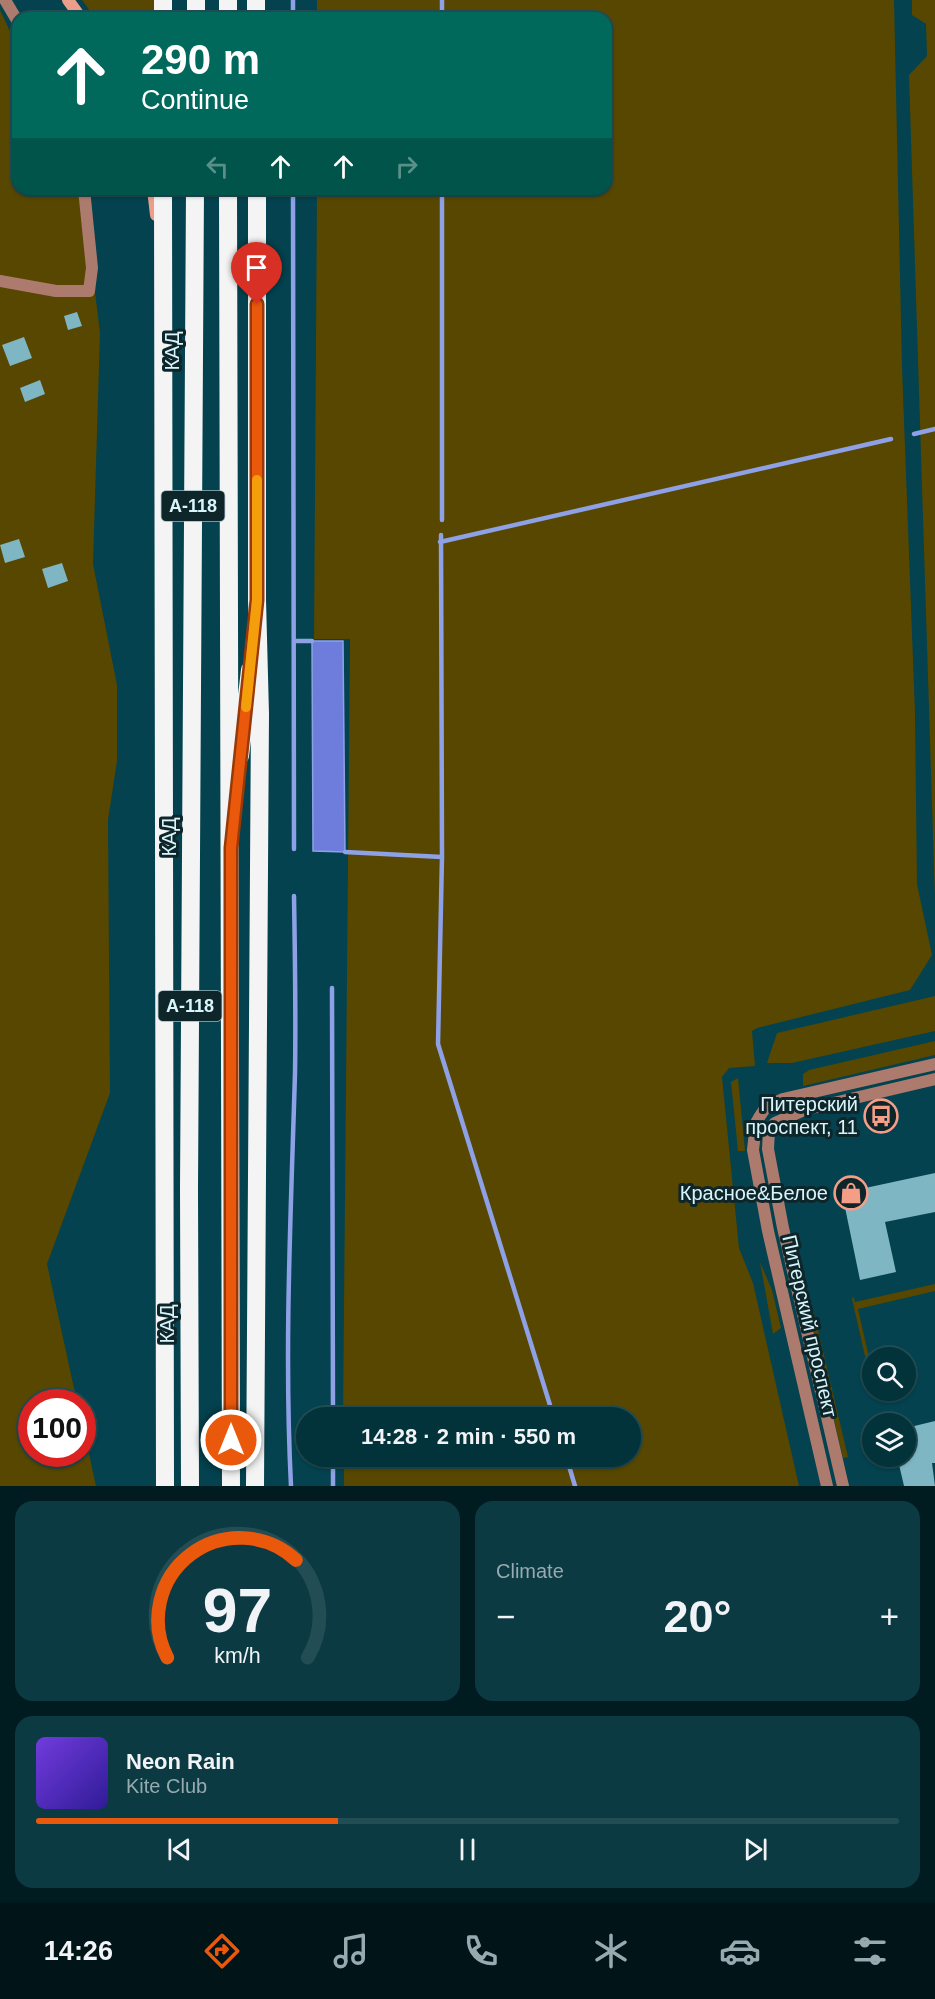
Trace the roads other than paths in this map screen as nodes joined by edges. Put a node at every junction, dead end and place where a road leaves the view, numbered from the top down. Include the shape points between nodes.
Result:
1 (85, 195) edge
2 (154, 195) edge
3 (163, 195) edge
4 (195, 195) edge
5 (228, 195) edge
6 (257, 195) edge
7 (0, 281) edge
8 (163, 293) junction
9 (257, 600) junction
10 (231, 848) junction
11 (935, 1064) edge
12 (935, 1079) edge
13 (189, 1189) junction
14 (165, 1479) edge
15 (190, 1486) edge
16 (231, 1486) edge
17 (255, 1486) edge
18 (827, 1486) edge
19 (843, 1486) edge

1 - 7 street via 92,268 89,291 56,291
2 - 8 main road
3 - 8 highway
4 - 13 highway, КАД / А-118
5 - 10 highway, А-118
6 - 9 highway
8 - 14 highway
9 - 10 highway
9 - 17 highway via 260,714
10 - 16 highway, А-118
11 - 18 street, Питерский проспект via 800,1094 766,1107 756,1123 753,1150 768,1232
12 - 19 street, Питерский проспект via 804,1110 775,1123 769,1130 768,1149 800,1309
13 - 14 highway
13 - 15 highway, КАД / А-118

